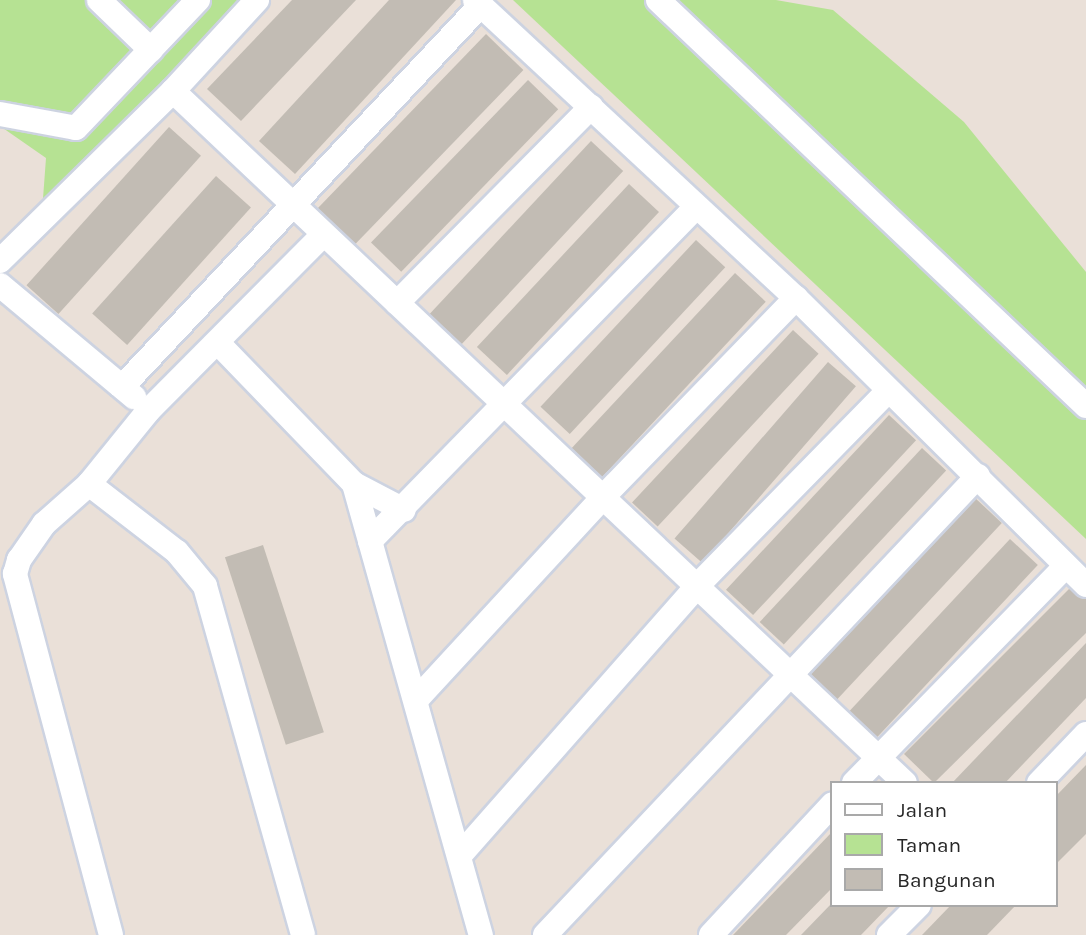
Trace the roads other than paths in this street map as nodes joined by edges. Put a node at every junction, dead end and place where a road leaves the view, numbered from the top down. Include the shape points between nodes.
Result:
1 (99, 0) edge
2 (198, 0) edge
3 (257, 0) edge
4 (658, 0) edge
5 (477, 3) edge
6 (151, 50) junction
7 (173, 91) junction
8 (591, 107) junction
9 (0, 114) edge
10 (295, 206) junction
11 (696, 207) junction
12 (323, 235) junction
13 (0, 261) edge
14 (0, 285) edge
15 (796, 298) junction
16 (397, 303) junction
17 (218, 343) junction
18 (122, 387) junction
19 (888, 391) junction
20 (504, 402) junction
21 (1086, 406) edge
22 (149, 410) junction
23 (978, 476) junction
24 (89, 484) junction
25 (354, 484) junction
26 (604, 496) junction
27 (404, 510) junction
28 (370, 541) junction
29 (1066, 566) junction
30 (698, 585) junction
31 (1086, 585) edge
32 (790, 672) junction
33 (416, 701) junction
34 (1086, 734) edge
35 (878, 757) junction
36 (856, 781) edge
37 (903, 781) edge
38 (1041, 781) edge
39 (830, 808) edge
40 (461, 854) junction
41 (917, 907) edge
42 (111, 935) edge
43 (303, 935) edge
44 (481, 935) edge
45 (545, 935) edge
46 (710, 935) edge
47 (889, 935) edge

1 - 6 street
2 - 6 street
3 - 7 street
4 - 21 street
5 - 8 street
5 - 10 street
6 - 9 street via 76,128
7 - 10 street
7 - 13 street
8 - 11 street
8 - 16 street
10 - 12 street
10 - 18 street
11 - 15 street
11 - 20 street
12 - 16 street
12 - 17 street
14 - 18 street
15 - 19 street
15 - 26 street
16 - 20 street
17 - 22 street
17 - 25 street
18 - 22 street
19 - 23 street
19 - 30 street
20 - 26 street
20 - 27 street
22 - 24 street
23 - 29 street
23 - 32 street
24 - 42 street via 26,546 15,574
24 - 43 street via 177,552 205,586
25 - 27 street
25 - 28 street
26 - 30 street
26 - 33 street
27 - 28 street
28 - 33 street
29 - 31 street
29 - 35 street
30 - 32 street
30 - 40 street
32 - 35 street
32 - 45 street
33 - 40 street
34 - 38 street
35 - 36 street
35 - 37 street
39 - 46 street
40 - 44 street
41 - 47 street

